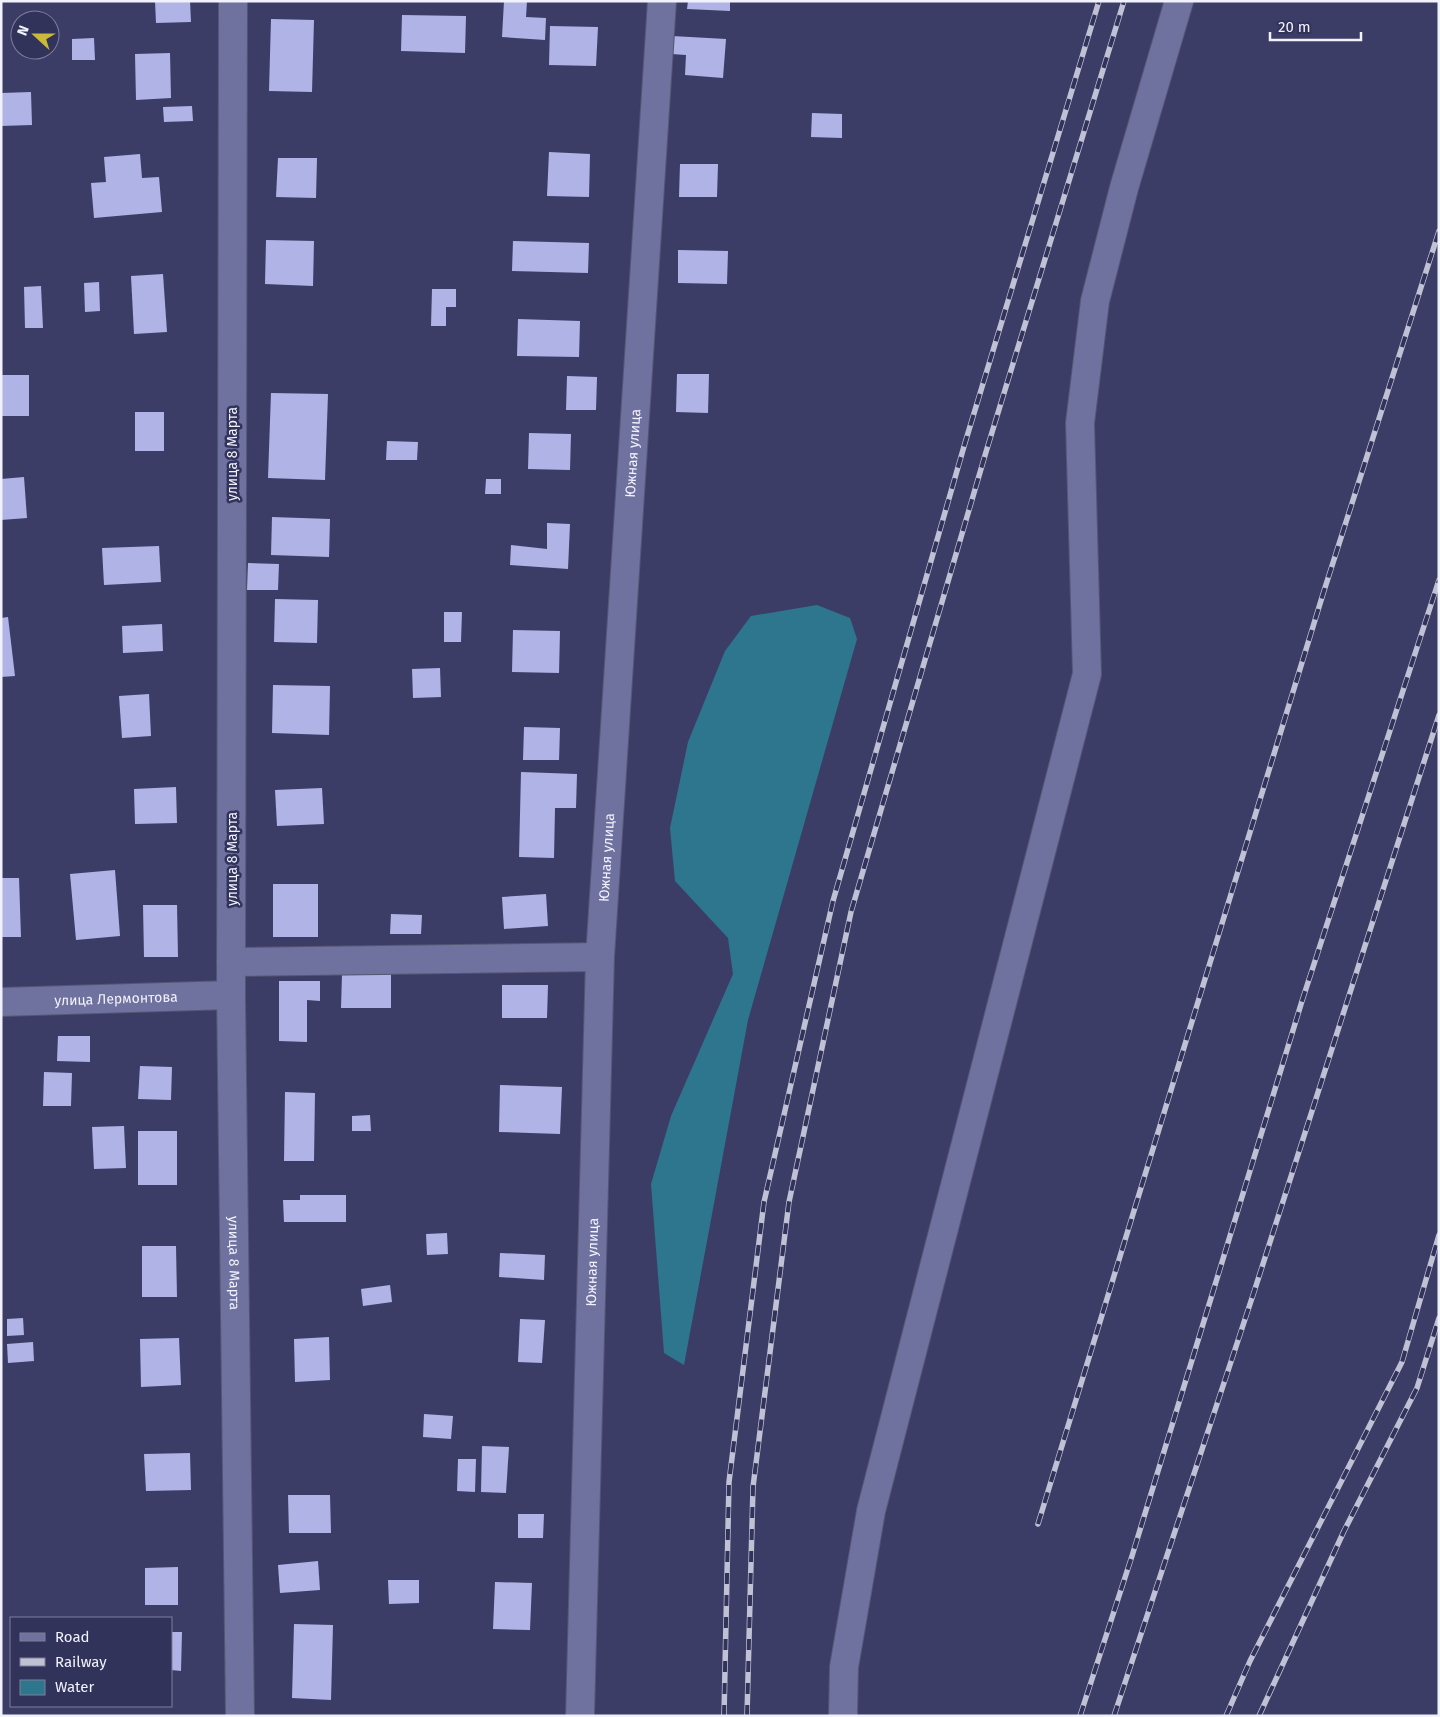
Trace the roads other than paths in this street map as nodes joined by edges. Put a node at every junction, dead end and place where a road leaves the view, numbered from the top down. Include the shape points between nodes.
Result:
1 (233, 1) edge
2 (662, 1) edge
3 (1179, 1) edge
4 (600, 957) junction
5 (231, 962) junction
6 (231, 995) junction
7 (1, 1002) edge
8 (240, 1716) edge
9 (580, 1716) edge
10 (843, 1716) edge

1 - 5 street, улица 8 Марта
2 - 4 street, Южная улица
3 - 10 street via 1124,188 1095,301 1080,423 1087,674 871,1511 844,1667
4 - 5 street
4 - 9 street, Южная улица
5 - 6 street, улица 8 Марта
6 - 7 street, улица Лермонтова
6 - 8 street, улица 8 Марта

